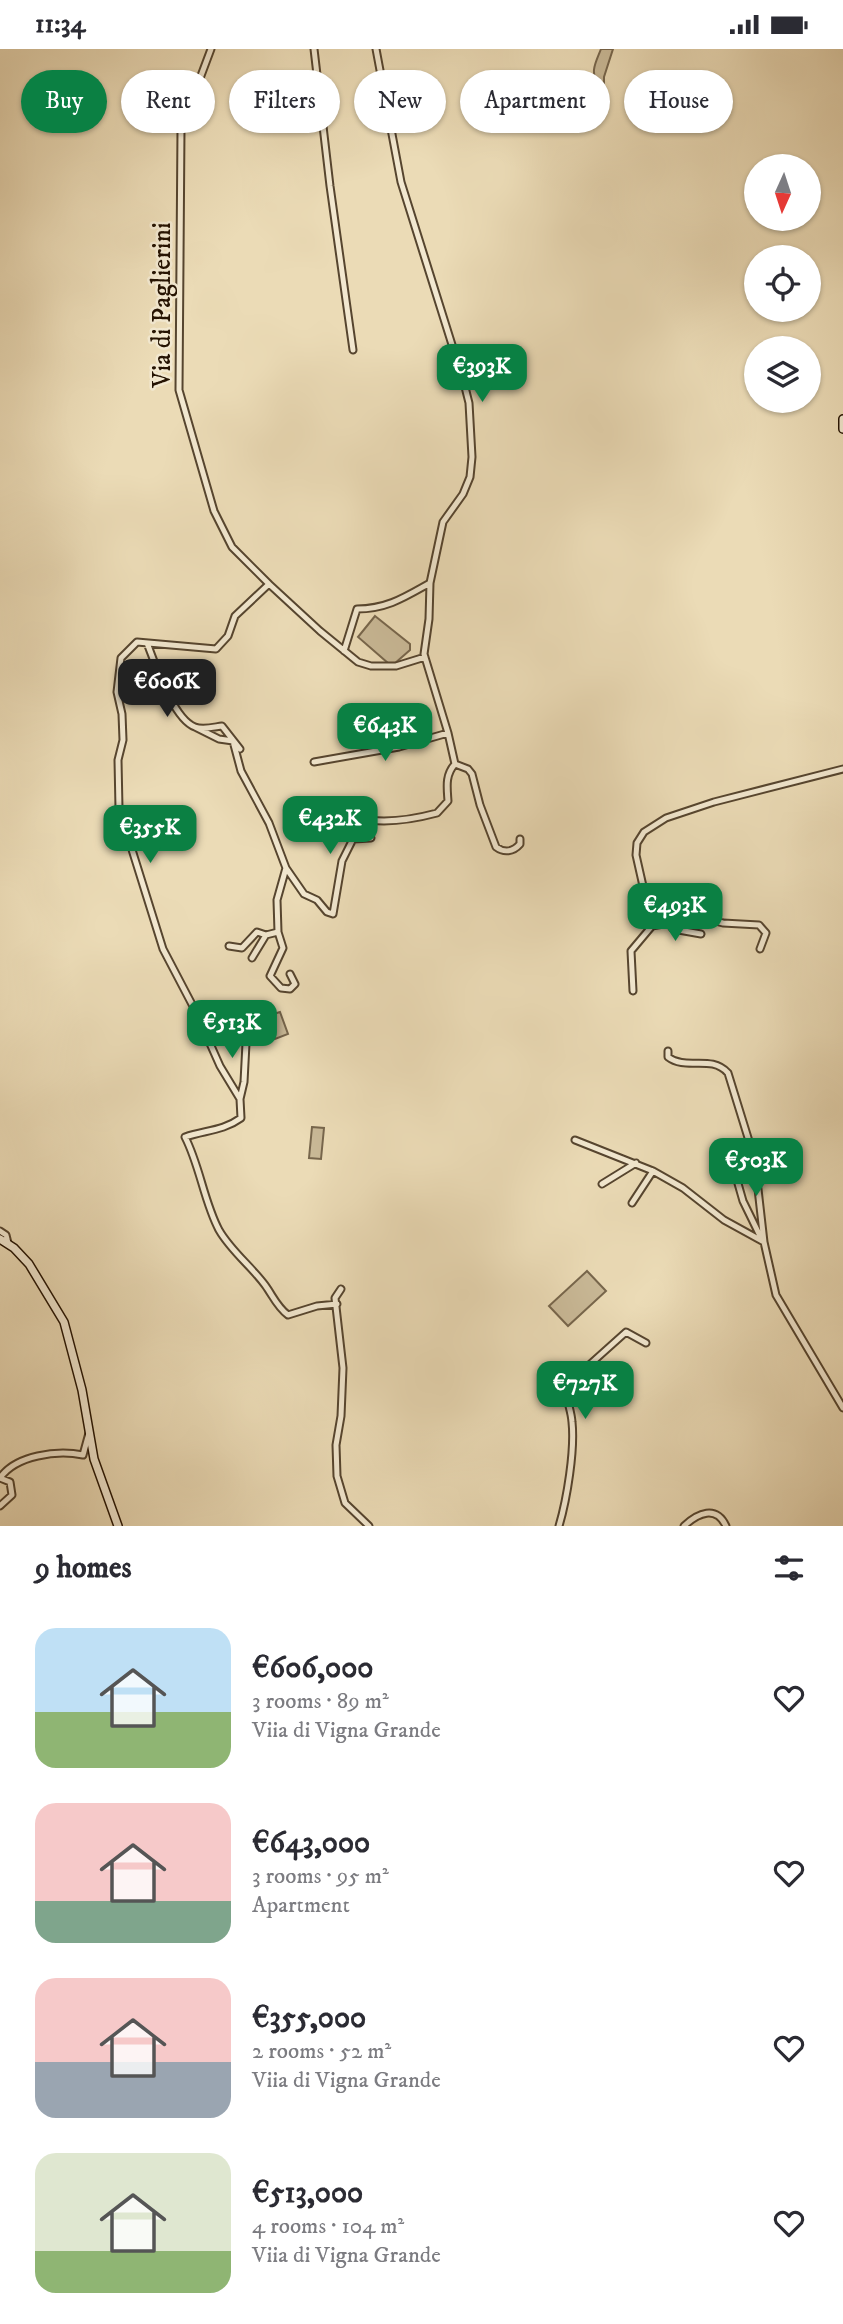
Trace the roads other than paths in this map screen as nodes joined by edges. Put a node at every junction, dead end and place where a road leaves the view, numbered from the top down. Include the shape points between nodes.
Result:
1 (211, 49) edge
2 (314, 49) edge
3 (376, 49) edge
4 (354, 350) dead end
5 (843, 419) edge
6 (843, 429) edge
7 (430, 583) junction
8 (269, 584) junction
9 (147, 643) junction
10 (344, 651) junction
11 (425, 657) junction
12 (195, 727) junction
13 (448, 733) junction
14 (233, 741) junction
15 (240, 749) dead end
16 (314, 762) dead end
17 (455, 764) junction
18 (843, 769) edge
19 (337, 809) dead end
20 (371, 838) dead end
21 (520, 839) dead end
22 (286, 868) junction
23 (669, 923) junction
24 (652, 926) junction
25 (278, 932) junction
26 (701, 934) dead end
27 (266, 935) junction
28 (229, 946) dead end
29 (760, 949) dead end
30 (252, 958) dead end
31 (290, 974) dead end
32 (633, 991) dead end
33 (247, 1024) dead end
34 (668, 1051) dead end
35 (240, 1099) junction
36 (575, 1140) dead end
37 (731, 1159) dead end
38 (636, 1163) junction
39 (653, 1171) junction
40 (602, 1184) dead end
41 (632, 1203) dead end
42 (0, 1231) edge
43 (0, 1239) edge
44 (8, 1243) junction
45 (764, 1243) junction
46 (341, 1289) dead end
47 (337, 1304) junction
48 (646, 1343) dead end
49 (843, 1408) edge
50 (89, 1430) junction
51 (0, 1506) edge
52 (118, 1526) edge
53 (369, 1526) edge
54 (559, 1526) edge
55 (684, 1526) edge
56 (726, 1526) edge

1 - 8 street, Via di Paglierini via 181,129 178,390 214,511 232,547
2 - 4 street
3 - 7 street via 401,182 469,403 470,477 443,522
5 - 6 street
7 - 10 street via 377,609 357,609
7 - 11 street
8 - 9 street via 234,616 229,636 216,649
8 - 10 street, Via di Paglierini
9 - 12 street via 182,718
9 - 35 street via 137,642 121,658 117,692 123,740 118,760 119,808 163,949
10 - 11 street, Via di Paglierini via 371,666 396,666
11 - 13 street
12 - 14 street
12 - 14 street via 222,726
13 - 16 street
13 - 17 street
14 - 15 street
14 - 22 street via 241,771 269,823
17 - 19 street via 448,776 448,801 437,813 385,821 346,815
17 - 21 street via 472,774 496,848 513,850
18 - 24 street via 707,804 647,829 635,853
20 - 22 street via 353,839 342,861 333,914 304,894
22 - 25 street via 277,900
23 - 24 street
23 - 26 street via 673,929
23 - 29 street via 696,916 759,925 766,935
24 - 32 street via 631,951
25 - 27 street
25 - 31 street via 283,948 270,976 281,988 290,989 295,984
27 - 28 street via 257,932 242,948
27 - 30 street
33 - 35 street
34 - 45 street via 671,1060 712,1062 728,1073 748,1135
35 - 47 street via 241,1118 228,1128 185,1137 218,1228 288,1315
36 - 38 street
37 - 45 street via 746,1207
38 - 39 street
38 - 40 street
39 - 41 street
39 - 45 street
42 - 44 street
43 - 44 street
44 - 50 street via 33,1269 64,1322
45 - 49 street via 775,1295
46 - 47 street
47 - 53 street via 343,1368 337,1476 345,1503
48 - 54 street via 626,1332 568,1384 565,1395 572,1435
50 - 51 street via 83,1455 66,1452 35,1457 6,1469 0,1478 10,1482 12,1495
50 - 52 street
55 - 56 street via 706,1513 718,1515

